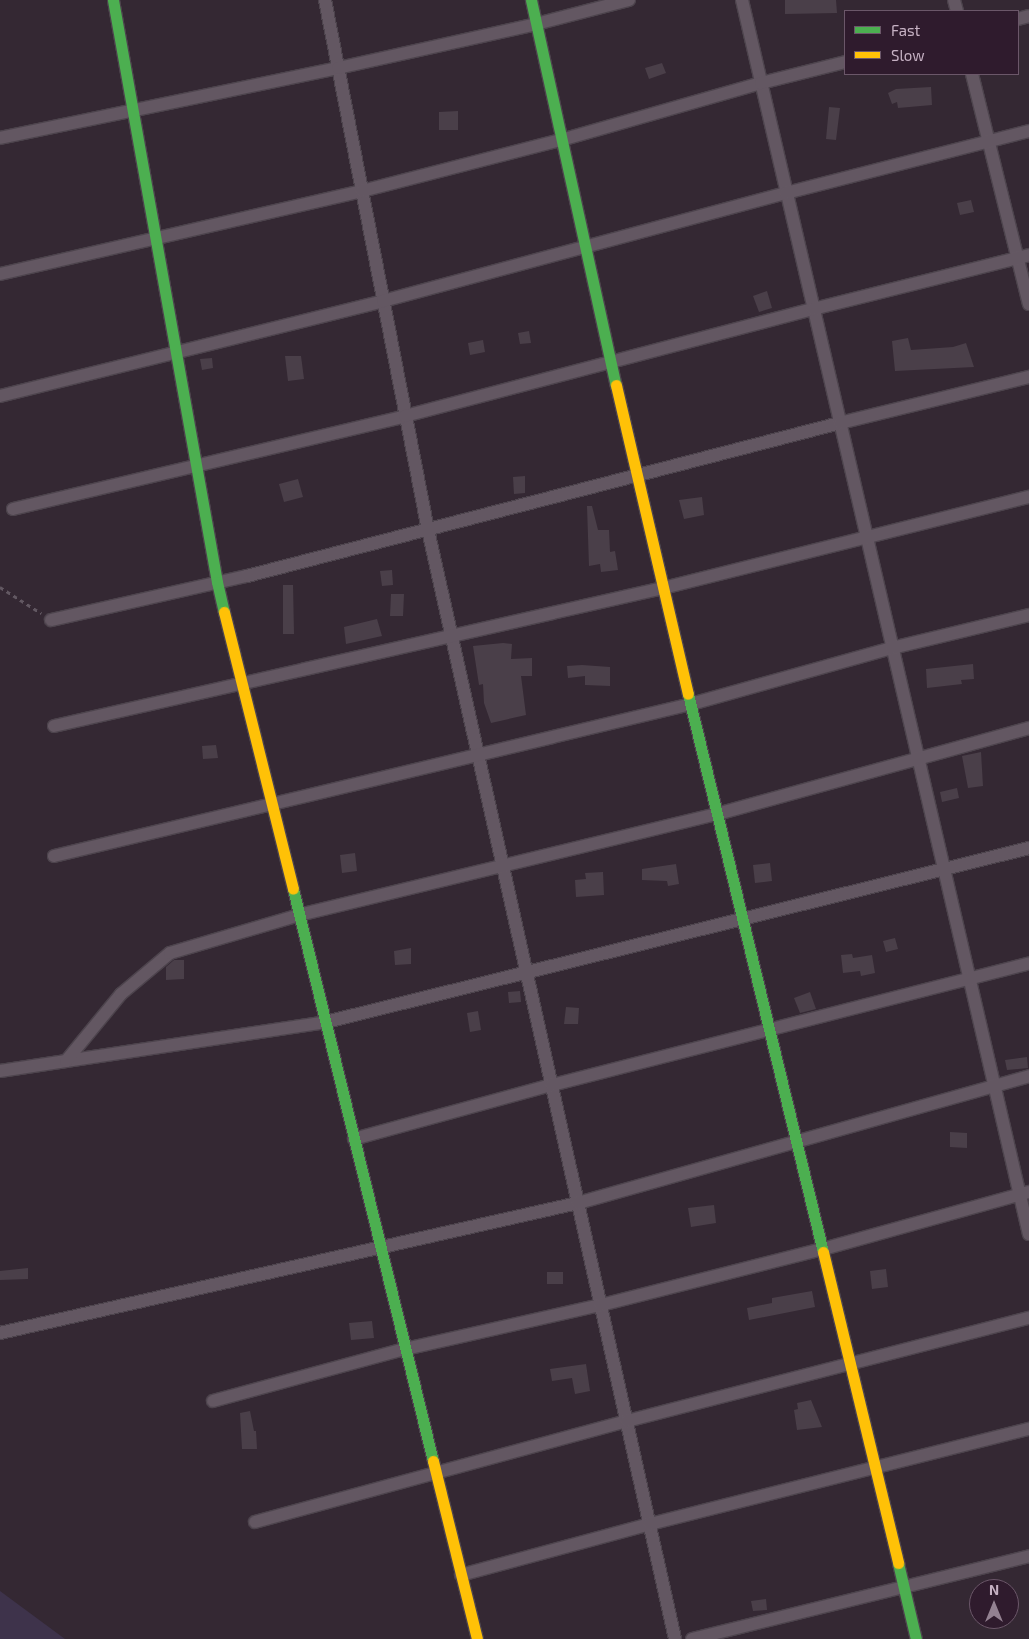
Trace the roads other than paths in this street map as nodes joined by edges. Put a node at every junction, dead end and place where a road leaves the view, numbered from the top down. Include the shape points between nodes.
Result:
1 (113, 0) edge
2 (324, 0) edge
3 (531, 0) edge
4 (629, 0) edge
5 (742, 0) edge
6 (536, 24) junction
7 (844, 62) edge
8 (338, 68) junction
9 (972, 75) edge
10 (761, 83) junction
11 (133, 111) junction
12 (1029, 131) edge
13 (0, 138) edge
14 (561, 140) junction
15 (989, 141) junction
16 (362, 191) junction
17 (786, 193) junction
18 (156, 237) junction
19 (584, 246) junction
20 (1023, 256) edge
21 (0, 274) edge
22 (383, 301) junction
23 (1029, 304) edge
24 (814, 309) junction
25 (176, 354) junction
26 (610, 363) junction
27 (1029, 377) edge
28 (0, 396) edge
29 (406, 416) junction
30 (840, 423) junction
31 (197, 467) junction
32 (636, 476) junction
33 (1029, 497) edge
34 (13, 509) dead end
35 (428, 530) junction
36 (867, 538) junction
37 (217, 582) junction
38 (663, 588) junction
39 (1029, 615) edge
40 (51, 620) road end
41 (451, 634) junction
42 (892, 648) junction
43 (242, 684) junction
44 (690, 704) junction
45 (54, 726) dead end
46 (1029, 728) edge
47 (478, 754) junction
48 (918, 757) junction
49 (272, 803) junction
50 (717, 814) junction
51 (1029, 848) edge
52 (54, 856) dead end
53 (503, 866) junction
54 (944, 870) junction
55 (299, 916) junction
56 (742, 920) junction
57 (1029, 963) edge
58 (527, 973) junction
59 (969, 978) junction
60 (326, 1022) junction
61 (769, 1031) junction
62 (66, 1061) junction
63 (0, 1071) edge
64 (1029, 1076) edge
65 (994, 1084) junction
66 (552, 1085) junction
67 (354, 1138) junction
68 (796, 1143) junction
69 (1024, 1193) edge
70 (578, 1203) junction
71 (1029, 1234) edge
72 (381, 1249) junction
73 (823, 1249) junction
74 (601, 1305) junction
75 (1029, 1318) edge
76 (0, 1333) edge
77 (406, 1348) junction
78 (850, 1364) junction
79 (213, 1400) dead end
80 (627, 1421) junction
81 (1029, 1429) edge
82 (876, 1469) junction
83 (436, 1474) junction
84 (255, 1522) dead end
85 (650, 1524) junction
86 (1029, 1556) edge
87 (461, 1575) junction
88 (904, 1587) junction
89 (477, 1639) edge
90 (675, 1639) edge
91 (692, 1639) edge
92 (916, 1639) edge

1 - 11 street
2 - 8 street
3 - 6 street
4 - 6 street
5 - 10 street
6 - 8 street
6 - 14 street
7 - 10 street
8 - 11 street
8 - 16 street
9 - 15 street
10 - 14 street
10 - 17 street
11 - 13 street
11 - 18 street
12 - 15 street
14 - 16 street
14 - 19 street
15 - 17 street
15 - 20 street
16 - 18 street
16 - 22 street
17 - 19 street
17 - 24 street
18 - 21 street
18 - 25 street
19 - 22 street
19 - 26 street
20 - 23 street
20 - 24 street
22 - 25 street
22 - 29 street
24 - 26 street
24 - 30 street
25 - 28 street
25 - 31 street
26 - 29 street
26 - 32 street
27 - 30 street
29 - 31 street
29 - 35 street
30 - 32 street
30 - 36 street
31 - 34 street
31 - 37 street
32 - 35 street
32 - 38 street
33 - 36 street
35 - 37 street
35 - 41 street
36 - 38 street
36 - 42 street
37 - 40 street
37 - 43 street
38 - 41 street
38 - 44 street
39 - 42 street
41 - 43 street
41 - 47 street
42 - 44 street
42 - 48 street
43 - 45 street
43 - 49 street
44 - 47 street
44 - 50 street
46 - 48 street
47 - 49 street
47 - 53 street
48 - 50 street
48 - 54 street
49 - 52 street
49 - 55 street
50 - 53 street
50 - 56 street
51 - 54 street
53 - 55 street
53 - 58 street
54 - 56 street
54 - 59 street
55 - 60 street
55 - 62 street via 170,952 121,994
56 - 58 street
56 - 61 street
57 - 59 street
58 - 60 street
58 - 66 street
59 - 61 street
59 - 65 street
60 - 62 street
60 - 67 street
61 - 66 street
61 - 68 street
62 - 63 street
64 - 65 street
65 - 68 street
65 - 69 street
66 - 67 street
66 - 70 street
67 - 72 street
68 - 70 street
68 - 73 street
69 - 71 street
69 - 73 street
70 - 72 street
70 - 74 street
72 - 76 street
72 - 77 street
73 - 74 street
73 - 78 street
74 - 77 street
74 - 80 street
75 - 78 street
77 - 79 street
77 - 83 street
78 - 80 street
78 - 82 street
80 - 83 street
80 - 85 street
81 - 82 street
82 - 85 street
82 - 88 street
83 - 84 street
83 - 87 street
85 - 87 street
85 - 90 street
86 - 88 street
87 - 89 street
88 - 91 street
88 - 92 street

